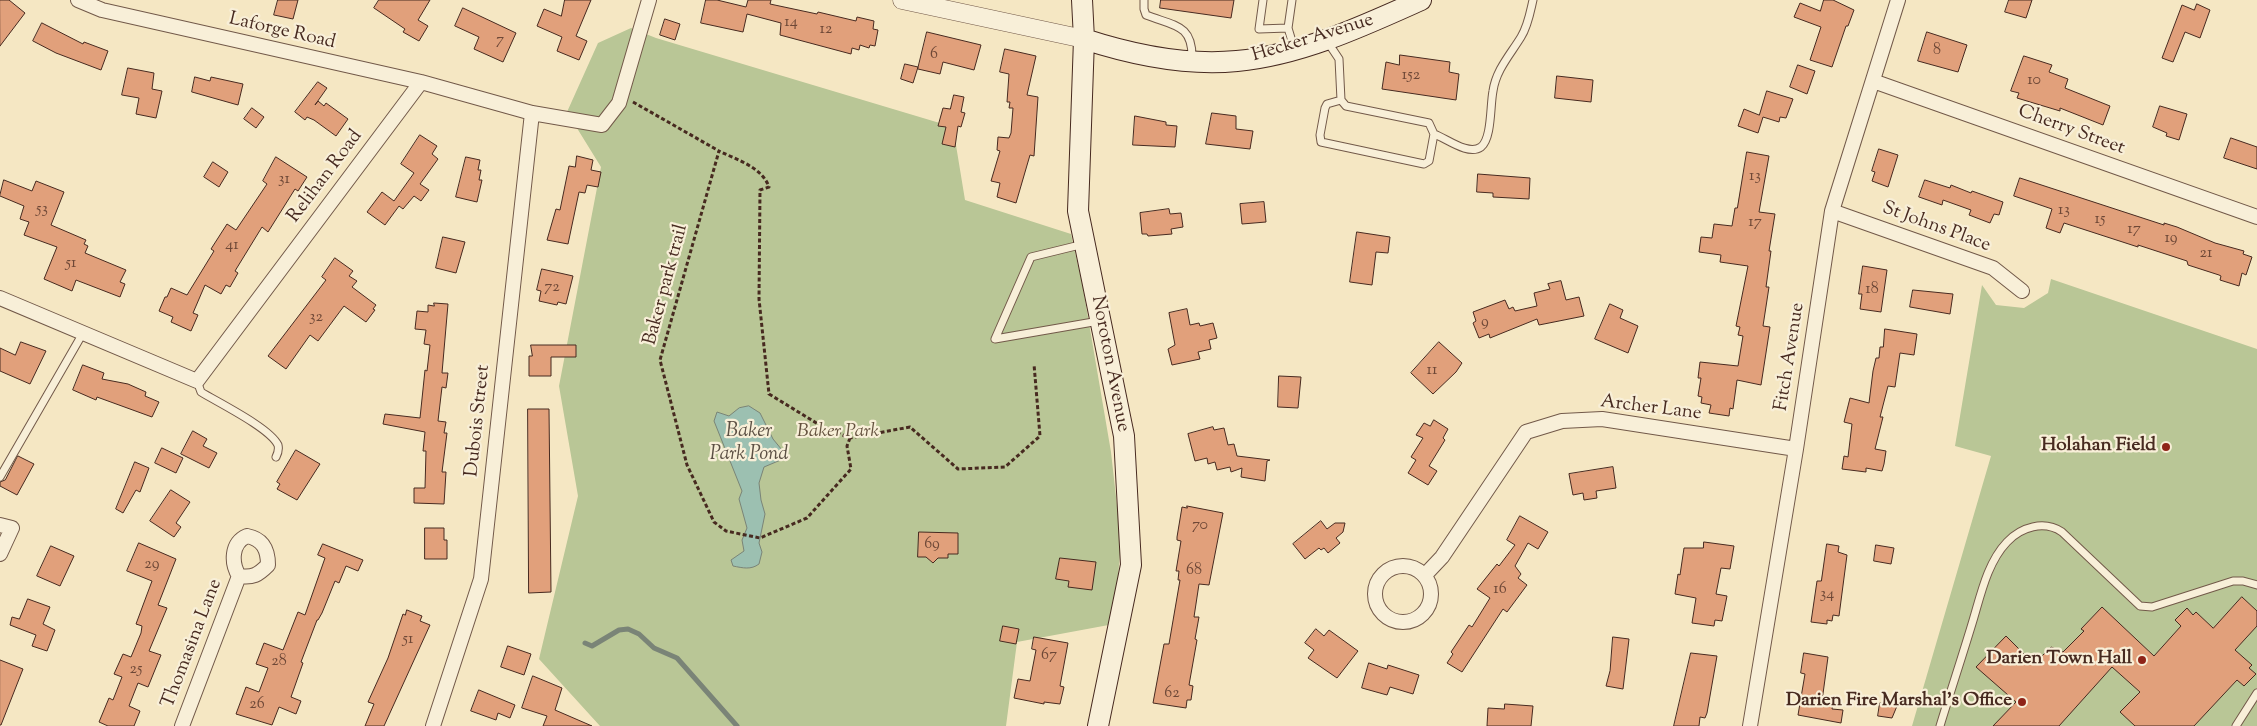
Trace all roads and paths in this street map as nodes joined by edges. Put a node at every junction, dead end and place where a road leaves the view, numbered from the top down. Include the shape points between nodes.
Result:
1 (78, 0) edge
2 (649, 0) edge
3 (902, 0) edge
4 (1082, 0) edge
5 (1144, 0) edge
6 (1263, 0) edge
7 (1292, 0) edge
8 (1421, 0) edge
9 (1533, 0) edge
10 (1898, 0) edge
11 (1389, 7) edge
12 (1288, 28) junction
13 (1084, 38) junction
14 (1325, 39) junction
15 (1294, 49) junction
16 (1192, 62) junction
17 (1873, 80) junction
18 (421, 82) junction
19 (622, 96) junction
20 (1341, 100) junction
21 (532, 113) junction
22 (1434, 134) junction
23 (719, 151) junction
24 (1832, 211) junction
25 (2257, 217) edge
26 (1084, 244) junction
27 (2022, 291) dead end
28 (0, 298) edge
29 (1100, 321) junction
30 (83, 333) junction
31 (1034, 364) dead end
32 (197, 381) junction
33 (850, 438) junction
34 (1796, 449) junction
35 (276, 457) dead end
36 (0, 477) edge
37 (0, 525) edge
38 (0, 554) edge
39 (1425, 575) junction
40 (240, 576) dead end
41 (2257, 585) edge
42 (2257, 693) edge
43 (182, 726) edge
44 (433, 726) edge
45 (1098, 726) edge
46 (1750, 726) edge
47 (1940, 726) edge
48 (2236, 726) edge

1 - 18 street, Laforge Road via 102,10
2 - 19 street
3 - 13 street
4 - 13 main road, Noroton Avenue
5 - 16 lane via 1146,15 1180,28 1188,35
6 - 12 lane via 1258,29
7 - 12 lane
8 - 11 main road, Hecker Avenue
9 - 22 lane via 1528,22 1496,78 1487,139 1479,148 1470,149
10 - 17 street, Fitch Avenue
11 - 14 main road, Hecker Avenue
12 - 15 lane
13 - 16 main road, Hecker Avenue via 1121,51
13 - 26 main road, Noroton Avenue via 1078,211
14 - 15 main road, Hecker Avenue
14 - 20 lane via 1339,59
15 - 16 main road, Hecker Avenue via 1236,61
17 - 24 street, Fitch Avenue
17 - 25 street, Cherry Street
18 - 21 street
18 - 32 street, Relihan Road
19 - 21 street via 602,125
19 - 23 path
20 - 22 lane via 1346,106 1426,122
20 - 22 lane via 1327,104 1325,108 1320,135 1321,142 1326,145 1424,164 1431,158
21 - 44 street, Dubois Street via 481,579
23 - 33 path via 754,168 767,180 769,187 760,190 759,299 769,394 823,427
23 - 33 path, Baker park trail via 660,360 687,465 714,522 726,531 760,538 806,518 851,469 847,446
24 - 27 street, St Johns Place via 1993,268
24 - 34 street, Fitch Avenue
26 - 29 main road, Noroton Avenue
26 - 29 lane via 1031,257 995,339
28 - 30 street
29 - 45 main road, Noroton Avenue via 1124,436 1131,564
30 - 32 street
30 - 36 lane
31 - 33 path via 1040,436 1005,467 958,469 910,427
32 - 35 lane via 201,392 266,432 277,444
34 - 39 street, Archer Lane via 1602,419 1562,421 1526,432 1442,557
34 - 46 street, Fitch Avenue
37 - 38 street via 12,528
39 - 39 street via 1405,565 1394,566 1384,572 1374,591 1381,612 1401,622 1422,616 1432,596
40 - 43 street, Thomasina Lane
41 - 47 lane via 2233,581 2152,606 2140,606 2054,526 2031,527 2006,542 1985,581
42 - 48 lane

